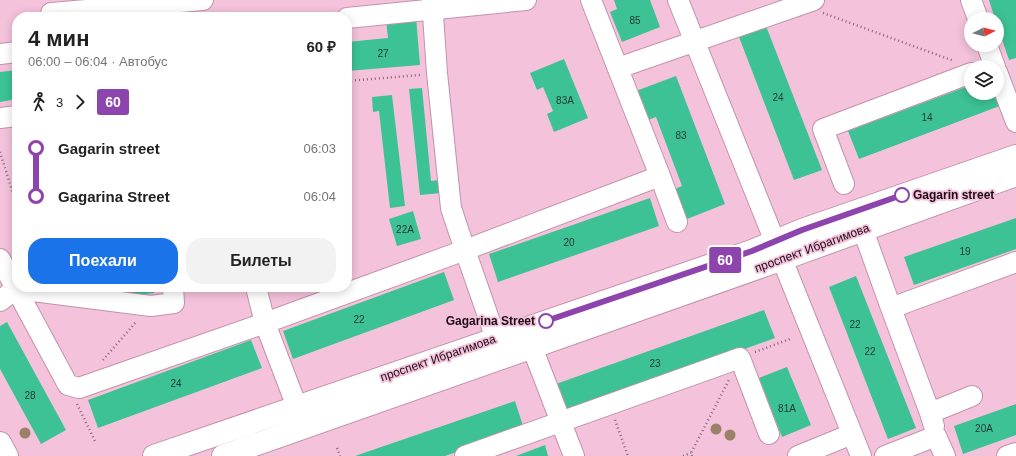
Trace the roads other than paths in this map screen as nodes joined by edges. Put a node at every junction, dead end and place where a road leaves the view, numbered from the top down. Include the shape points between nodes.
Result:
1 (192, 0) edge
2 (526, 0) edge
3 (590, 0) edge
4 (678, 0) edge
5 (971, 0) edge
6 (807, 2) edge
7 (432, 5) edge
8 (51, 10) edge
9 (975, 12) edge
10 (352, 17) edge
11 (695, 42) junction
12 (12, 53) edge
13 (0, 54) edge
14 (964, 67) edge
15 (618, 68) junction
16 (1004, 87) edge
17 (12, 117) edge
18 (0, 118) edge
19 (1016, 122) edge
20 (1016, 156) edge
21 (1016, 175) edge
22 (660, 176) junction
23 (844, 184) dead end
24 (677, 222) dead end
25 (863, 230) junction
26 (465, 250) junction
27 (779, 250) junction
28 (0, 259) edge
29 (1016, 262) edge
30 (12, 278) edge
31 (352, 291) edge
32 (12, 292) edge
33 (20, 292) edge
34 (47, 292) edge
35 (173, 292) edge
36 (257, 292) edge
37 (350, 292) edge
38 (0, 301) edge
39 (892, 308) junction
40 (265, 323) junction
41 (496, 339) junction
42 (532, 347) junction
43 (972, 396) dead end
44 (297, 407) junction
45 (930, 413) junction
46 (562, 423) junction
47 (769, 434) dead end
48 (852, 434) junction
49 (936, 436) junction
50 (0, 443) edge
51 (1016, 453) edge
52 (7, 456) edge
53 (154, 456) edge
54 (223, 456) edge
55 (465, 456) edge
56 (574, 456) edge
57 (798, 456) edge
58 (860, 456) edge
59 (885, 456) edge
60 (945, 456) edge
61 (1007, 456) edge

1 - 8 street
2 - 7 street
3 - 15 street
4 - 11 street
5 - 9 street
6 - 11 street
7 - 10 street
7 - 26 street via 451,208
11 - 15 street
11 - 27 street
12 - 13 street
14 - 23 street via 823,128
15 - 22 street
16 - 19 street
17 - 18 street
20 - 27 main road, проспект Ибрагимова
21 - 25 main road, проспект Ибрагимова
22 - 24 street
22 - 26 street
25 - 27 main road, проспект Ибрагимова
25 - 39 street
26 - 31 street
26 - 41 street
27 - 41 main road, проспект Ибрагимова
27 - 42 main road, проспект Ибрагимова
27 - 48 street
28 - 30 street
29 - 39 street
32 - 38 street
33 - 40 street via 68,385 79,388
34 - 35 street via 150,306 174,303
36 - 40 street
37 - 40 street
39 - 45 street
40 - 44 street
41 - 44 main road, проспект Ибрагимова
42 - 46 street
42 - 54 main road, проспект Ибрагимова
43 - 45 street
44 - 53 main road, проспект Ибрагимова
45 - 49 street
46 - 47 street via 740,358
46 - 55 street
46 - 56 street
48 - 57 street
48 - 58 street
49 - 59 street
49 - 60 street
50 - 52 main road
51 - 61 street

